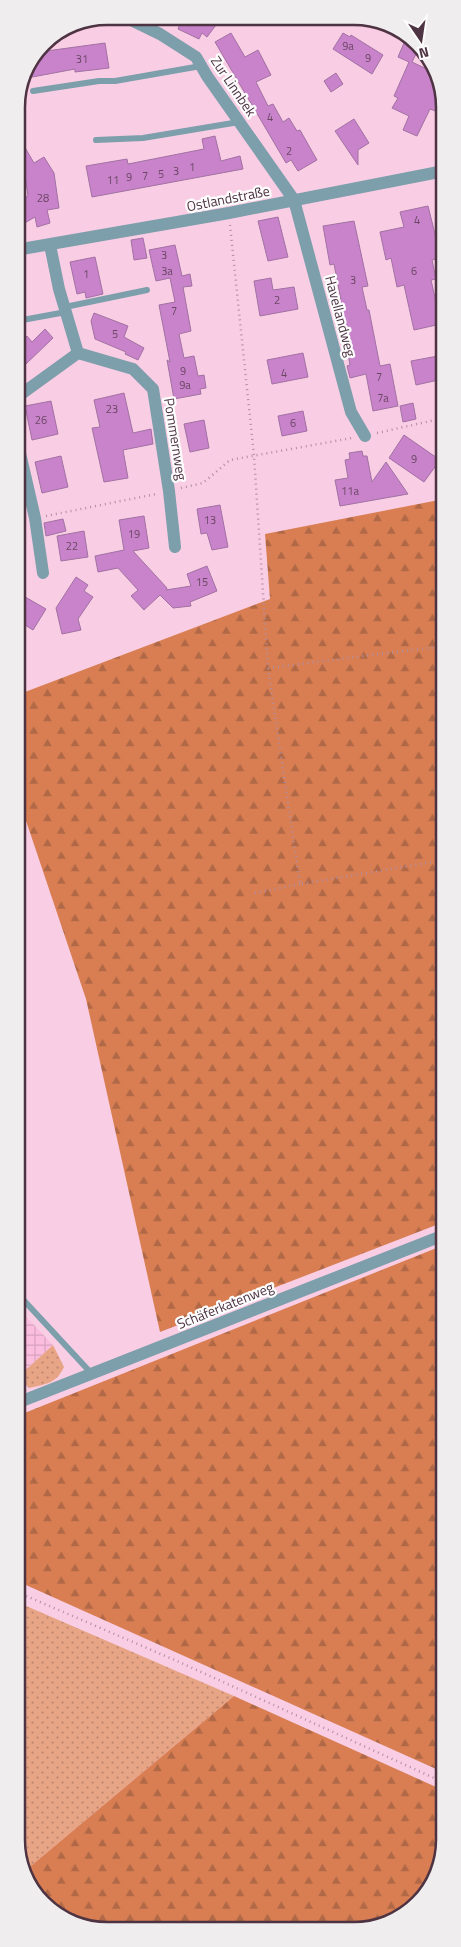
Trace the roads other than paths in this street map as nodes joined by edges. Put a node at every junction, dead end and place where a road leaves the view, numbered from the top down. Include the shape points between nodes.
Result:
1 (142, 25) edge
2 (202, 66) junction
3 (32, 91) dead end
4 (240, 122) junction
5 (96, 140) dead end
6 (436, 173) edge
7 (294, 200) junction
8 (50, 245) junction
9 (25, 249) edge
10 (147, 290) dead end
11 (65, 310) junction
12 (25, 319) edge
13 (78, 353) junction
14 (25, 391) edge
15 (365, 436) road end
16 (25, 477) edge
17 (175, 548) dead end
18 (43, 573) dead end
19 (436, 1238) edge
20 (25, 1302) edge
21 (92, 1374) junction
22 (25, 1400) edge

1 - 2 street, Zur Linnbek via 196,57
2 - 3 lane
2 - 4 street, Zur Linnbek
4 - 5 lane via 143,138
4 - 7 street, Zur Linnbek
6 - 7 street, Ostlandstraße
7 - 8 street, Ostlandstraße
7 - 15 street, Havellandweg via 351,412
8 - 9 street, Ostlandstraße
8 - 11 street
10 - 11 lane
11 - 12 lane
11 - 13 street
13 - 14 street
13 - 17 street, Pommernweg via 133,369 152,390
16 - 18 street
19 - 21 street, Schäferkatenweg
20 - 21 lane
21 - 22 street, Schäferkatenweg

